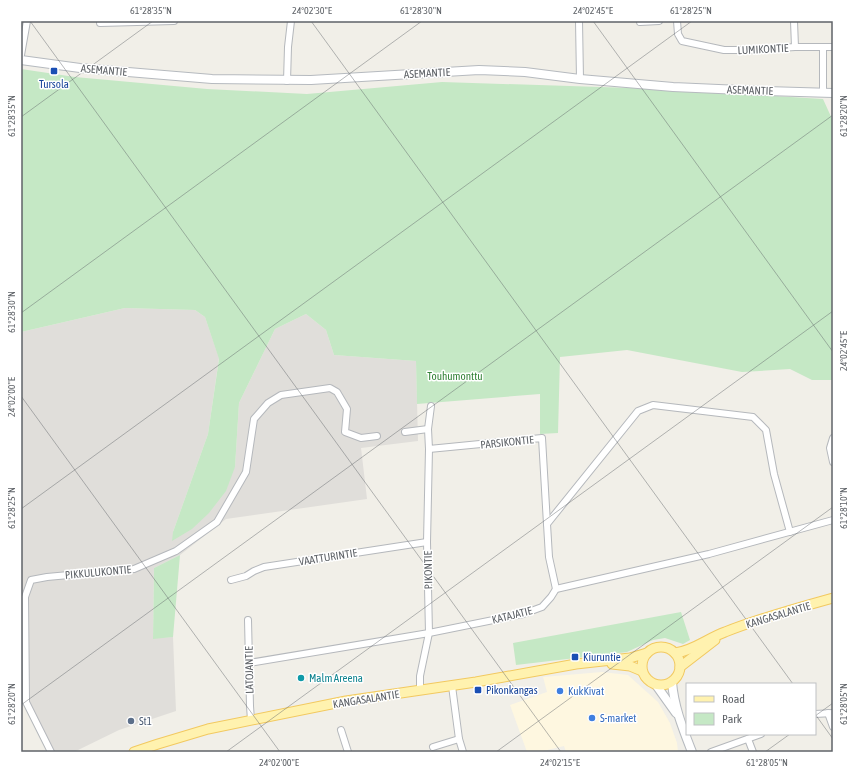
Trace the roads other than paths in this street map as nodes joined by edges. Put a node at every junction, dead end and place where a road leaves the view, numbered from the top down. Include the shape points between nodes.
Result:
1 (27, 21) edge
2 (174, 21) edge
3 (291, 21) edge
4 (579, 21) edge
5 (659, 21) edge
6 (677, 21) edge
7 (794, 21) edge
8 (640, 22) edge
9 (100, 23) dead end
10 (795, 47) junction
11 (833, 47) edge
12 (823, 48) junction
13 (21, 55) edge
14 (21, 60) edge
15 (580, 79) junction
16 (288, 81) junction
17 (823, 92) junction
18 (833, 93) edge
19 (431, 406) dead end
20 (428, 429) junction
21 (405, 432) dead end
22 (377, 436) dead end
23 (833, 438) edge
24 (429, 449) junction
25 (833, 462) edge
26 (833, 521) edge
27 (547, 524) junction
28 (790, 532) junction
29 (427, 542) junction
30 (231, 580) dead end
31 (556, 589) junction
32 (833, 598) edge
33 (248, 620) dead end
34 (724, 632) junction
35 (429, 633) junction
36 (647, 653) junction
37 (675, 653) junction
38 (23, 655) edge
39 (601, 662) junction
40 (249, 663) junction
41 (680, 667) junction
42 (642, 671) junction
43 (672, 682) junction
44 (656, 685) junction
45 (452, 686) junction
46 (420, 690) junction
47 (24, 702) edge
48 (830, 713) edge
49 (816, 714) edge
50 (678, 715) junction
51 (251, 720) junction
52 (833, 726) edge
53 (341, 730) dead end
54 (758, 735) edge
55 (459, 739) junction
56 (748, 739) junction
57 (433, 747) dead end
58 (51, 752) edge
59 (134, 752) edge
60 (348, 752) edge
61 (463, 752) edge
62 (692, 752) edge
63 (711, 752) edge
64 (753, 752) edge

1 - 13 street
2 - 9 street
3 - 16 street
4 - 15 street
5 - 8 street
6 - 10 street, LUMIKONTIE via 678,34 682,41 692,44 724,50
7 - 10 street
10 - 12 street, LUMIKONTIE
11 - 12 street, LUMIKONTIE
12 - 17 street
14 - 16 main road, ASEMANTIE via 205,79
15 - 16 main road, ASEMANTIE via 525,72 480,70
15 - 17 main road, ASEMANTIE via 673,87
17 - 18 main road, ASEMANTIE
19 - 20 street
20 - 21 street
20 - 24 street
22 - 38 street, PIKKULUKONTIE via 362,438 344,432 347,409 336,392 330,388 280,395 268,403 254,419 246,472 217,522 176,551 134,569 31,580 25,597
23 - 25 street via 830,448
24 - 27 street, PARSIKONTIE via 542,438
24 - 29 street, PIKONTIE
26 - 28 street
27 - 28 street via 638,411 653,405 753,417 766,430 774,474
27 - 31 street
28 - 31 street via 709,554
29 - 30 street, VAATTURINTIE via 264,567
29 - 35 street, PIKONTIE
31 - 35 street, KATAJATIE via 542,607 523,614
32 - 34 main road, KANGASALANTIE
33 - 40 street, LATOJANTIE
34 - 37 main road, KANGASALANTIE via 688,651
34 - 41 main road, KANGASALANTIE
35 - 40 street, KATAJATIE
35 - 46 street, PIKONTIE via 420,676
36 - 37 main road via 661,647
36 - 39 main road, KANGASALANTIE
36 - 42 main road
37 - 41 main road
38 - 47 street, PIKKULUKONTIE
39 - 42 main road, KANGASALANTIE via 630,666
39 - 45 main road, KANGASALANTIE via 576,664
40 - 51 street, LATOJANTIE
41 - 43 main road
42 - 44 main road via 647,680
43 - 44 main road
43 - 50 main road
44 - 50 main road
45 - 46 main road, KANGASALANTIE
45 - 55 street
46 - 51 main road, KANGASALANTIE via 346,701
47 - 58 street, PIKKULUKONTIE
48 - 49 street
48 - 52 street
50 - 62 main road
51 - 59 main road, KANGASALANTIE via 190,734
53 - 60 street
54 - 56 street
55 - 57 street
55 - 61 street
56 - 63 street
56 - 64 street

